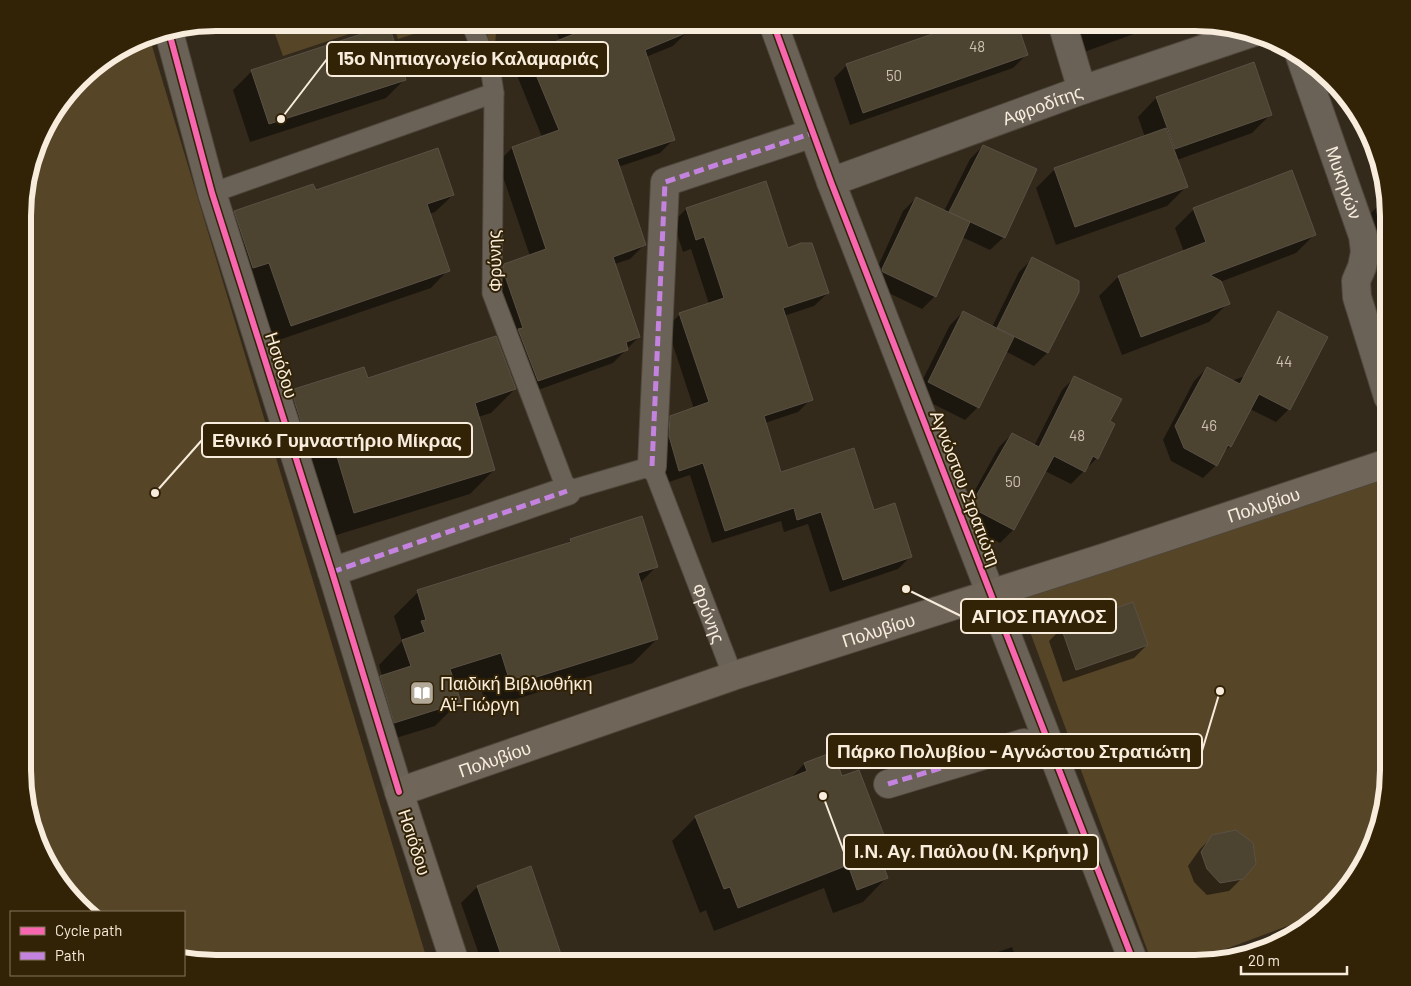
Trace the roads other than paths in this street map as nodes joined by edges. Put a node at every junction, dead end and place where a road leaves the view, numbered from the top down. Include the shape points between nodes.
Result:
1 (474, 31) edge
2 (776, 31) edge
3 (1064, 31) edge
4 (170, 37) edge
5 (1239, 37) edge
6 (1304, 66) edge
7 (1082, 90) junction
8 (494, 93) junction
9 (813, 133) junction
10 (832, 182) junction
11 (212, 193) junction
12 (1380, 371) edge
13 (652, 466) junction
14 (1380, 466) edge
15 (567, 491) junction
16 (332, 572) junction
17 (991, 594) junction
18 (732, 676) junction
19 (1024, 743) dead end
20 (888, 784) dead end
21 (399, 792) junction
22 (451, 955) edge
23 (1131, 955) edge

1 - 8 lane, Φρύνης via 491,73
2 - 9 street, Αγνώστου Στρατιώτη
3 - 7 street
4 - 11 street, Ησιόδου
5 - 7 street, Αφροδίτης
6 - 12 street, Μυκηνών via 1363,236 1365,252 1356,281 1357,298
7 - 10 street, Αφροδίτης
8 - 11 lane
8 - 15 lane, Φρύνης via 492,294
9 - 10 street, Αγνώστου Στρατιώτη
9 - 13 street via 665,182
10 - 17 street, Αγνώστου Στρατιώτη
11 - 16 street, Ησιόδου
13 - 15 lane
13 - 18 lane, Φρύνης
14 - 17 main road, Πολυβίου
15 - 16 street
16 - 21 street, Ησιόδου
17 - 18 main road, Πολυβίου
17 - 23 street, Αγνώστου Στρατιώτη
18 - 21 main road, Πολυβίου
19 - 20 street
21 - 22 main road, Ησιόδου

